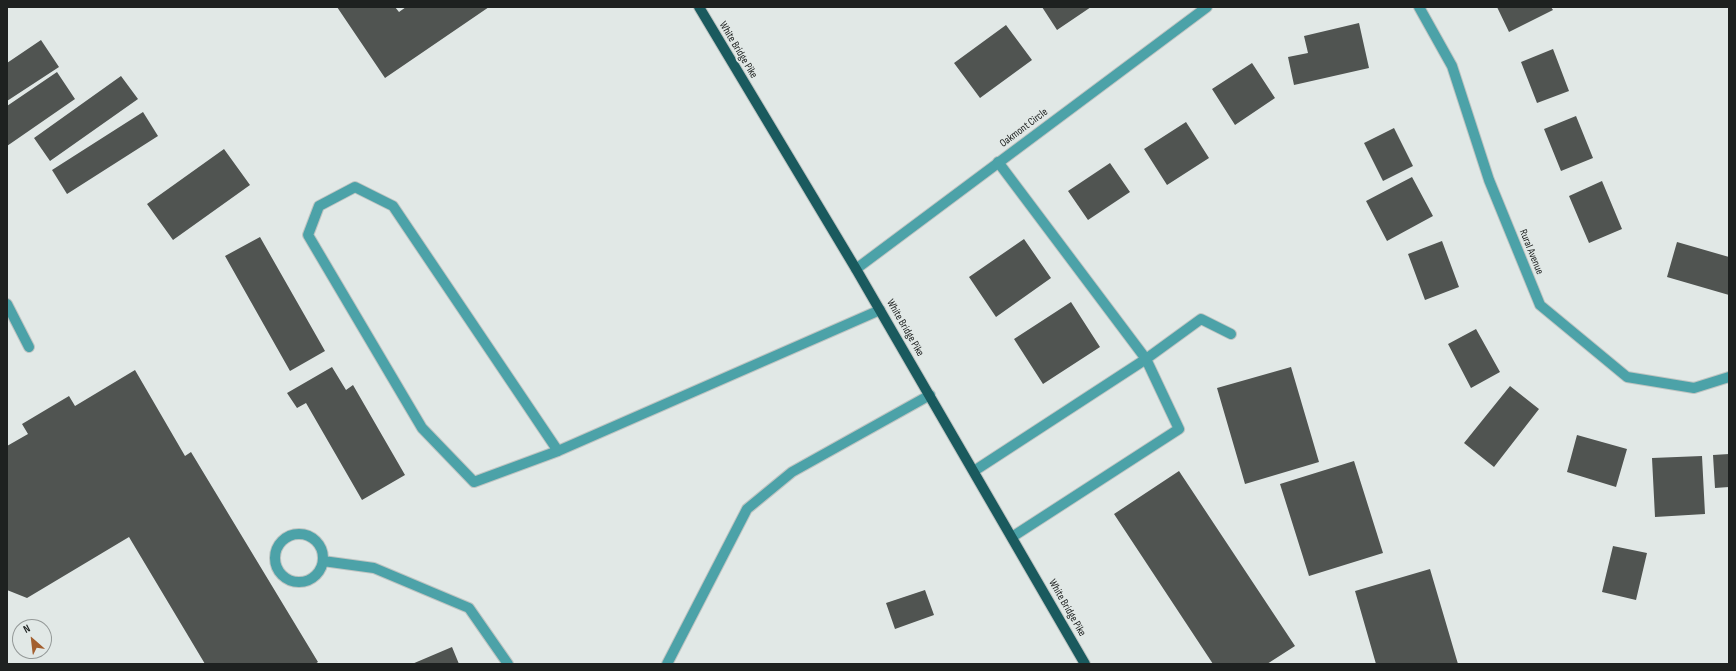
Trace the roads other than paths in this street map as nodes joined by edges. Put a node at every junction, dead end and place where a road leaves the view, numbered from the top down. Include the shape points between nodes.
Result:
1 (698, 7) edge
2 (1207, 7) edge
3 (1419, 7) edge
4 (998, 162) junction
5 (856, 269) junction
6 (7, 304) edge
7 (880, 310) junction
8 (1231, 334) dead end
9 (29, 347) dead end
10 (1146, 359) junction
11 (1729, 377) edge
12 (930, 395) junction
13 (558, 451) junction
14 (974, 472) junction
15 (1012, 537) junction
16 (323, 561) junction
17 (508, 664) edge
18 (667, 664) edge
19 (1085, 664) edge

1 - 5 main road, White Bridge Pike
2 - 4 street, Oakmont Circle
3 - 11 street, Rural Avenue via 1452,66 1489,180 1540,305 1626,377 1694,388
4 - 5 street, Oakmont Circle
4 - 10 street
5 - 7 main road, White Bridge Pike
6 - 9 street
7 - 12 main road, White Bridge Pike
7 - 13 street
8 - 10 street via 1201,319
10 - 14 street
10 - 15 street via 1179,429
12 - 14 main road, White Bridge Pike
12 - 18 street via 792,472 747,509
13 - 13 street via 474,482 422,428 308,235 319,206 355,187 393,206
14 - 15 main road, White Bridge Pike
15 - 19 main road, White Bridge Pike
16 - 16 street via 320,546 308,535 292,535 279,544 276,551 275,559 281,574 294,582 302,582 316,575
16 - 17 street via 374,568 469,608

